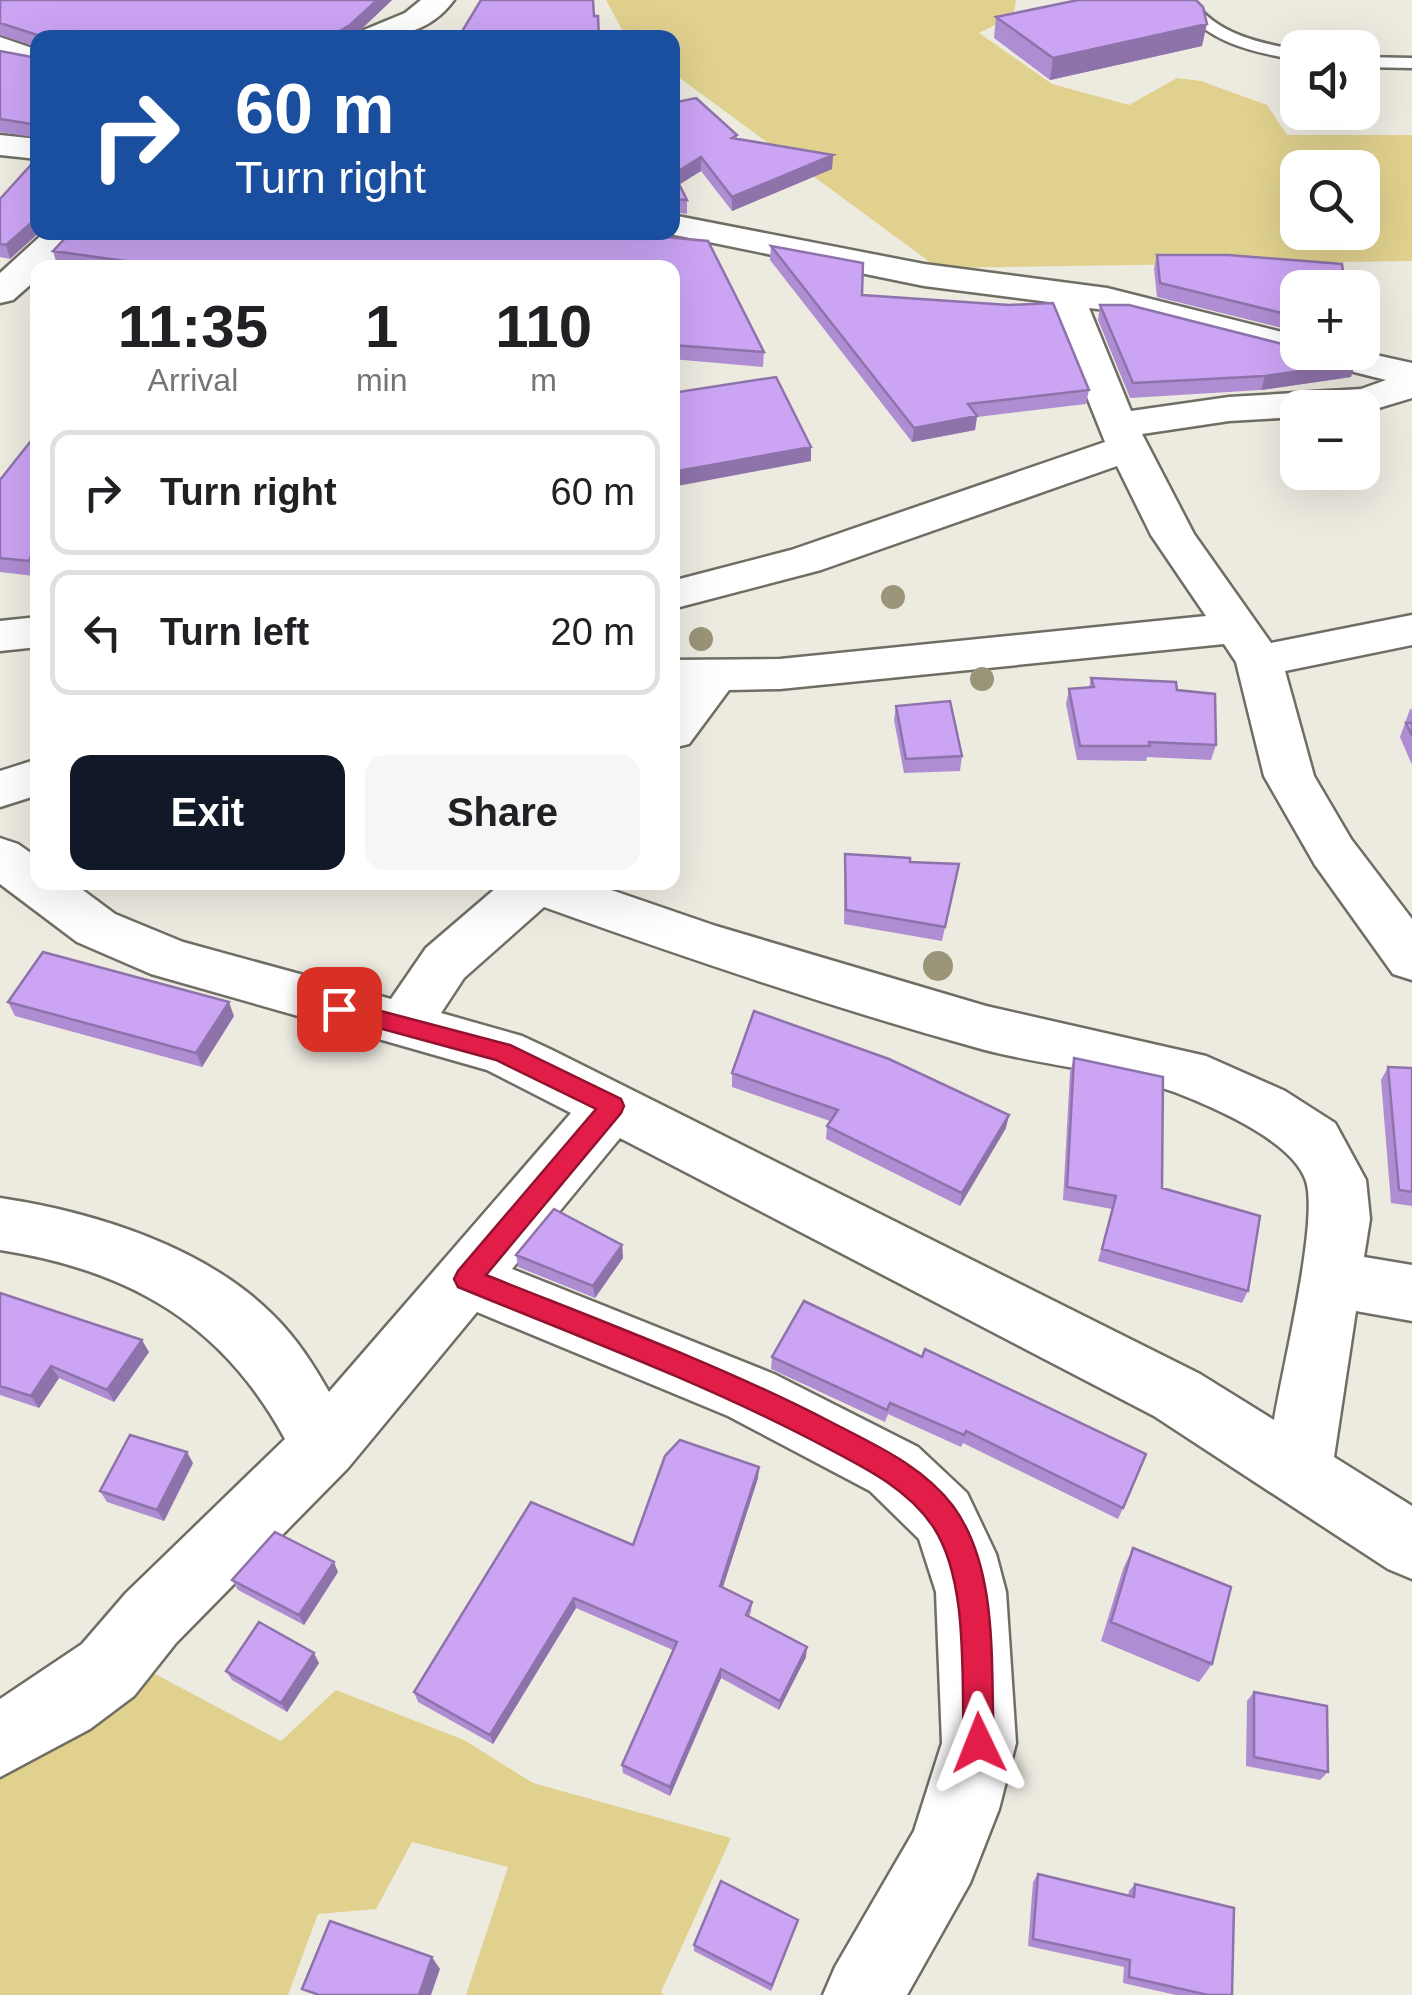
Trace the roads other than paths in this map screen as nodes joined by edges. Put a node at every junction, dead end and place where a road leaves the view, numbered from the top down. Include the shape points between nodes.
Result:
1 (439, 0) edge
2 (1184, 0) edge
3 (389, 30) edge
4 (0, 46) edge
5 (1280, 49) edge
6 (30, 57) edge
7 (1380, 62) edge
8 (1412, 63) edge
9 (0, 145) edge
10 (30, 148) edge
11 (680, 227) edge
12 (58, 240) edge
13 (36, 260) edge
14 (30, 265) edge
15 (0, 292) edge
16 (1064, 294) junction
17 (1280, 343) edge
18 (1380, 368) edge
19 (1412, 376) edge
20 (1412, 384) edge
21 (1123, 437) junction
22 (680, 593) edge
23 (1412, 630) edge
24 (30, 633) edge
25 (0, 636) edge
26 (1248, 645) junction
27 (694, 676) edge
28 (680, 712) edge
29 (30, 779) edge
30 (0, 790) edge
31 (0, 857) edge
32 (30, 879) edge
33 (45, 890) edge
34 (527, 890) edge
35 (553, 890) edge
36 (1412, 959) edge
37 (404, 1025) junction
38 (612, 1106) junction
39 (0, 1224) edge
40 (467, 1279) junction
41 (1329, 1279) junction
42 (1412, 1293) edge
43 (324, 1446) junction
44 (1298, 1470) junction
45 (1412, 1546) edge
46 (0, 1740) edge
47 (862, 1995) edge

1 - 3 street
2 - 5 lane via 1192,15 1226,35
4 - 6 street
7 - 8 lane
9 - 10 street
11 - 16 street via 924,275
12 - 13 street
14 - 15 street
16 - 17 street
16 - 21 street
18 - 19 street
20 - 21 street via 1367,401 1229,410
21 - 22 street via 806,560
21 - 26 street via 1173,535
23 - 26 street
24 - 25 street
26 - 27 street
26 - 36 street via 1290,776 1333,852
27 - 28 street
29 - 30 street
31 - 32 street
33 - 37 street via 111,934 224,975
34 - 37 street via 456,952
35 - 41 street via 986,1028 1186,1072 1265,1108 1314,1140 1336,1180 1340,1219
37 - 38 street via 502,1052
38 - 40 street
38 - 44 street via 1177,1396
39 - 43 street via 102,1248 202,1294 271,1357
40 - 43 street
40 - 47 street via 751,1395 894,1469 943,1516 971,1592 979,1743 943,1856
41 - 42 street
41 - 44 street
43 - 46 street via 108,1670
44 - 45 street

